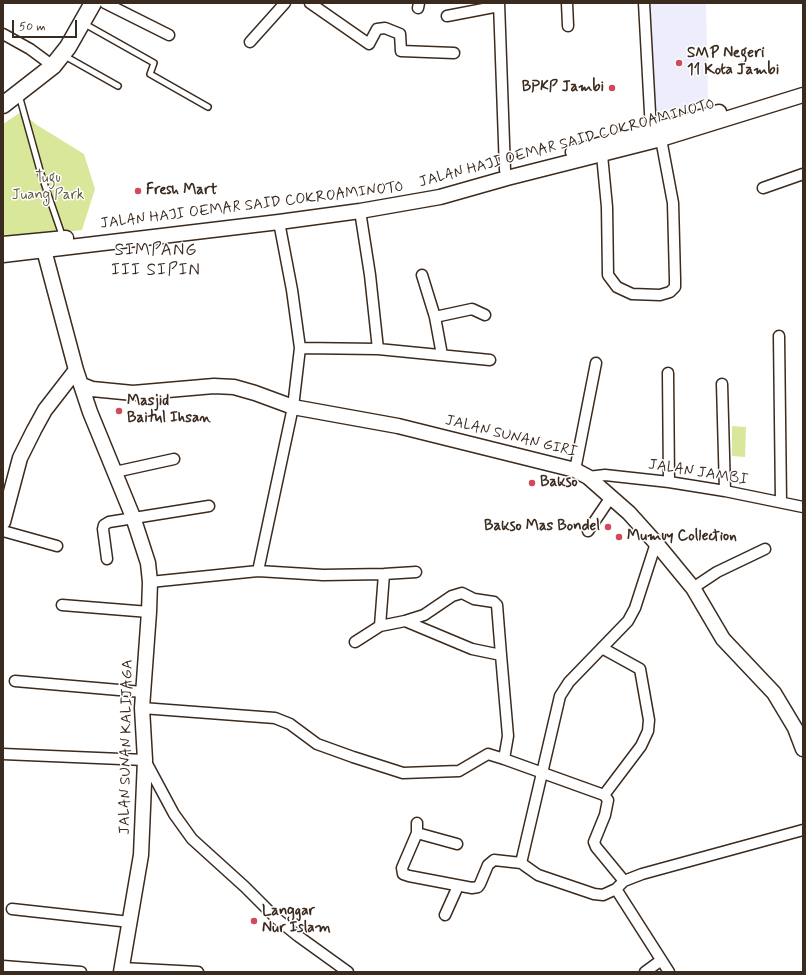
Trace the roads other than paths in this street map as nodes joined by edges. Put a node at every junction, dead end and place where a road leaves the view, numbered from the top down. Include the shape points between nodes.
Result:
1 (93, 3) edge
2 (105, 3) edge
3 (285, 3) edge
4 (310, 3) edge
5 (567, 3) edge
6 (644, 3) edge
7 (499, 4) edge
8 (447, 16) dead end
9 (83, 23) junction
10 (568, 26) dead end
11 (3, 34) edge
12 (169, 35) dead end
13 (250, 42) dead end
14 (454, 53) dead end
15 (58, 61) junction
16 (118, 86) dead end
17 (803, 86) edge
18 (19, 94) junction
19 (803, 95) edge
20 (3, 105) edge
21 (756, 106) junction
22 (208, 107) dead end
23 (655, 137) junction
24 (602, 155) junction
25 (577, 156) junction
26 (505, 170) junction
27 (803, 174) edge
28 (763, 188) dead end
29 (360, 211) junction
30 (279, 222) junction
31 (61, 232) dead end
32 (3, 244) edge
33 (44, 250) junction
34 (3, 255) edge
35 (422, 275) dead end
36 (485, 315) dead end
37 (435, 317) junction
38 (779, 336) dead end
39 (300, 348) junction
40 (378, 349) junction
41 (442, 355) junction
42 (490, 360) dead end
43 (596, 363) dead end
44 (76, 370) junction
45 (668, 373) dead end
46 (722, 384) dead end
47 (82, 385) junction
48 (293, 407) junction
49 (174, 459) dead end
50 (575, 470) junction
51 (115, 472) junction
52 (588, 477) junction
53 (669, 482) junction
54 (724, 491) junction
55 (611, 497) junction
56 (781, 502) junction
57 (209, 506) dead end
58 (803, 507) edge
59 (4, 515) edge
60 (133, 517) junction
61 (3, 531) edge
62 (588, 531) dead end
63 (656, 543) junction
64 (57, 546) dead end
65 (765, 549) dead end
66 (107, 559) dead end
67 (258, 571) junction
68 (416, 572) dead end
69 (384, 574) junction
70 (150, 582) junction
71 (693, 588) junction
72 (62, 605) dead end
73 (149, 612) junction
74 (405, 621) junction
75 (380, 626) junction
76 (355, 642) dead end
77 (602, 648) junction
78 (501, 655) junction
79 (15, 681) dead end
80 (142, 692) junction
81 (142, 708) junction
82 (803, 749) edge
83 (3, 754) edge
84 (504, 759) junction
85 (145, 760) junction
86 (541, 773) junction
87 (604, 795) junction
88 (803, 830) edge
89 (457, 844) dead end
90 (521, 863) junction
91 (624, 881) junction
92 (458, 886) junction
93 (616, 889) junction
94 (12, 909) dead end
95 (444, 915) dead end
96 (130, 922) junction
97 (660, 961) junction
98 (3, 966) edge
99 (121, 970) edge
100 (81, 972) edge
101 (198, 972) edge
102 (348, 972) edge
103 (645, 972) edge
104 (669, 972) edge

1 - 9 main road
2 - 12 street
3 - 13 street
4 - 14 street via 369,44 377,29 385,28 400,34 401,50
5 - 10 street
6 - 23 street
7 - 8 street
7 - 26 street
9 - 15 main road
9 - 22 lane via 154,63 150,74
11 - 15 street
15 - 16 lane
15 - 18 main road
17 - 21 street, JALAN HAJI OEMAR SAID COKROAMINOTO
18 - 20 main road
18 - 31 lane via 41,174
19 - 21 street, JALAN HAJI OEMAR SAID COKROAMINOTO
21 - 23 street, JALAN HAJI OEMAR SAID COKROAMINOTO
23 - 24 street, JALAN HAJI OEMAR SAID COKROAMINOTO
23 - 24 street via 673,203 675,287 670,292 660,295 632,294 617,287 608,275 607,207
23 - 25 street, JALAN HAJI OEMAR SAID COKROAMINOTO
24 - 25 street, JALAN HAJI OEMAR SAID COKROAMINOTO
25 - 26 street, JALAN HAJI OEMAR SAID COKROAMINOTO
25 - 29 street, JALAN HAJI OEMAR SAID COKROAMINOTO via 440,197
26 - 32 street, JALAN HAJI OEMAR SAID COKROAMINOTO via 438,190 378,200 286,213
27 - 28 street
29 - 30 street, JALAN HAJI OEMAR SAID COKROAMINOTO
29 - 40 street
30 - 33 street, JALAN HAJI OEMAR SAID COKROAMINOTO
30 - 39 street
33 - 34 street, JALAN HAJI OEMAR SAID COKROAMINOTO
33 - 44 street, JALAN SUNAN KALIJAGA
35 - 37 street
36 - 37 street via 472,309
37 - 41 street
38 - 56 street
39 - 40 street
39 - 48 street
40 - 41 street
41 - 42 street
43 - 50 street
44 - 47 street, JALAN SUNAN KALIJAGA
44 - 59 street via 55,395 20,458
45 - 53 street
46 - 54 street
47 - 48 street, JALAN SUNAN GIRI via 92,389 133,393 194,387 234,387 255,392
47 - 51 street, JALAN SUNAN KALIJAGA via 90,412
48 - 50 street, JALAN SUNAN GIRI via 398,426
48 - 67 street
49 - 51 street
50 - 52 street, JALAN SUNAN GIRI
51 - 60 street, JALAN SUNAN KALIJAGA
52 - 53 street, JALAN JAMBI via 605,475
52 - 55 street, JALAN SUNAN GIRI
53 - 54 street, JALAN JAMBI
54 - 56 street, JALAN JAMBI
55 - 62 street
55 - 63 street, JALAN SUNAN GIRI
56 - 58 street, JALAN JAMBI
57 - 60 street
60 - 66 street via 104,525
60 - 70 street, JALAN SUNAN KALIJAGA via 148,563
61 - 64 street
63 - 71 street, JALAN SUNAN GIRI
63 - 77 street via 635,608 628,621
65 - 71 street via 717,572
67 - 69 street via 323,575
67 - 70 street
68 - 69 street
69 - 75 street
70 - 73 street, JALAN SUNAN KALIJAGA
71 - 82 street, JALAN SUNAN GIRI via 723,639 774,693 795,728
72 - 73 street
73 - 80 street, JALAN SUNAN KALIJAGA
74 - 75 street
74 - 78 street via 472,649
74 - 78 street via 424,615 458,593 494,602 497,605
75 - 76 street
77 - 86 street via 569,682 560,696
77 - 87 street via 640,669 649,720 648,731 641,746
78 - 84 street via 508,736
79 - 80 street
80 - 81 street, JALAN SUNAN KALIJAGA
81 - 84 street via 275,718 290,724 317,744 403,773 459,771 488,754
81 - 85 street, JALAN SUNAN KALIJAGA
83 - 85 street
84 - 86 street
85 - 96 street, JALAN SUNAN KALIJAGA via 141,855
85 - 102 street via 174,814 192,839 277,919
86 - 87 street
86 - 90 street
87 - 91 street via 608,800 605,815 594,842
88 - 91 street
89 - 92 street via 417,828 402,868 403,874
90 - 92 street via 494,860 488,865 478,887
90 - 93 street via 533,873 594,894 603,895
91 - 93 street
92 - 95 street
93 - 97 street
94 - 96 street
96 - 99 street, JALAN SUNAN KALIJAGA
97 - 103 street
97 - 104 street
98 - 100 street
99 - 101 street

